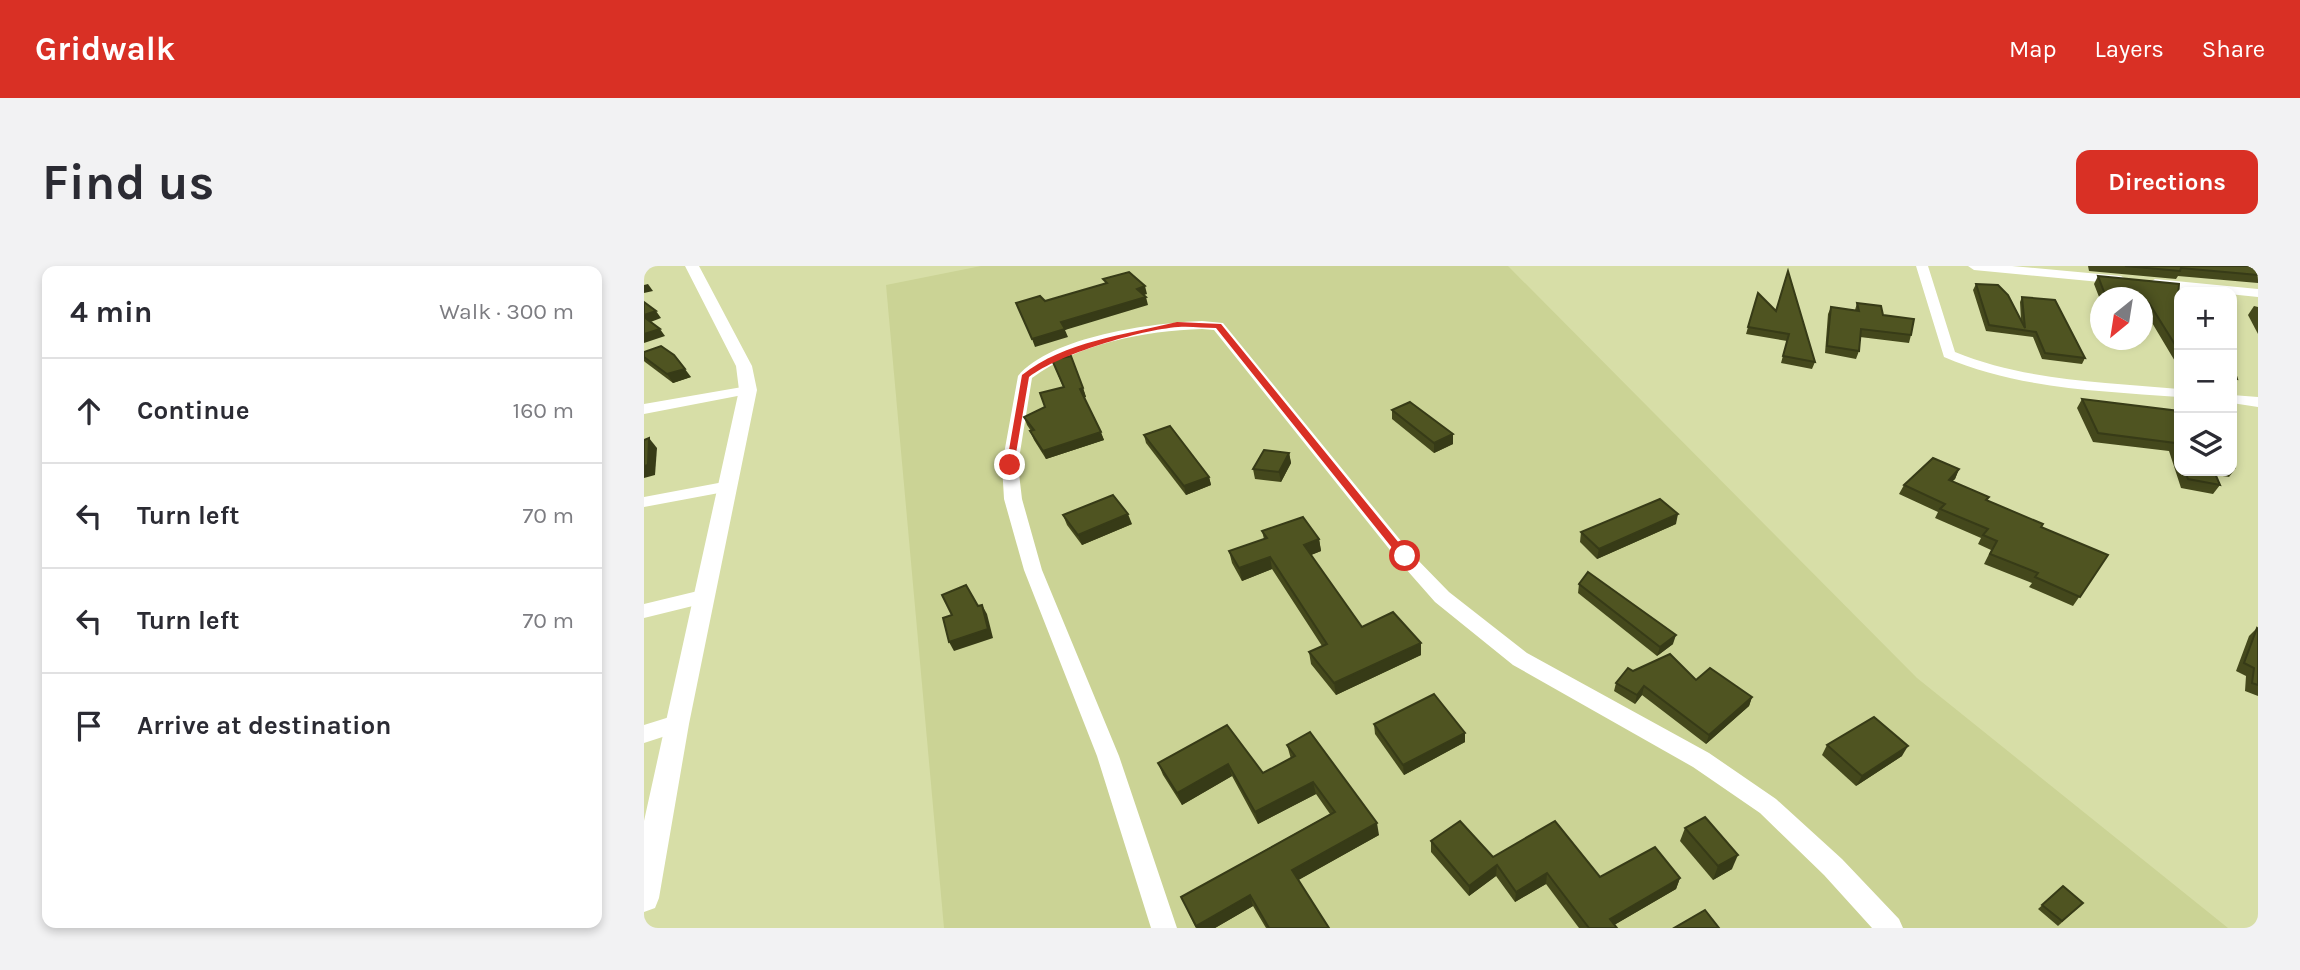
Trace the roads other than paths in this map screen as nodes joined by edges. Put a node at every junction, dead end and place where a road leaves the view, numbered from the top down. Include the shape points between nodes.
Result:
1 (692, 266) edge
2 (1922, 266) edge
3 (1974, 266) edge
4 (2258, 293) edge
5 (748, 390) junction
6 (2174, 392) edge
7 (2237, 400) edge
8 (2258, 402) edge
9 (644, 409) edge
10 (729, 486) junction
11 (644, 502) edge
12 (702, 597) junction
13 (644, 611) edge
14 (676, 724) junction
15 (644, 734) edge
16 (644, 898) edge
17 (1164, 928) edge
18 (1889, 928) edge

1 - 5 street via 744,366
2 - 6 street via 1949,354 2003,373
3 - 4 street
5 - 9 street
5 - 10 street
7 - 8 street
10 - 11 street
10 - 12 street
12 - 13 street
12 - 14 street
14 - 15 street
14 - 16 street
17 - 18 street via 1108,756 1033,570 1013,499 1010,465 1025,376 1041,364 1091,346 1202,323 1218,326 1396,546 1443,597 1520,659 1701,760 1768,806

